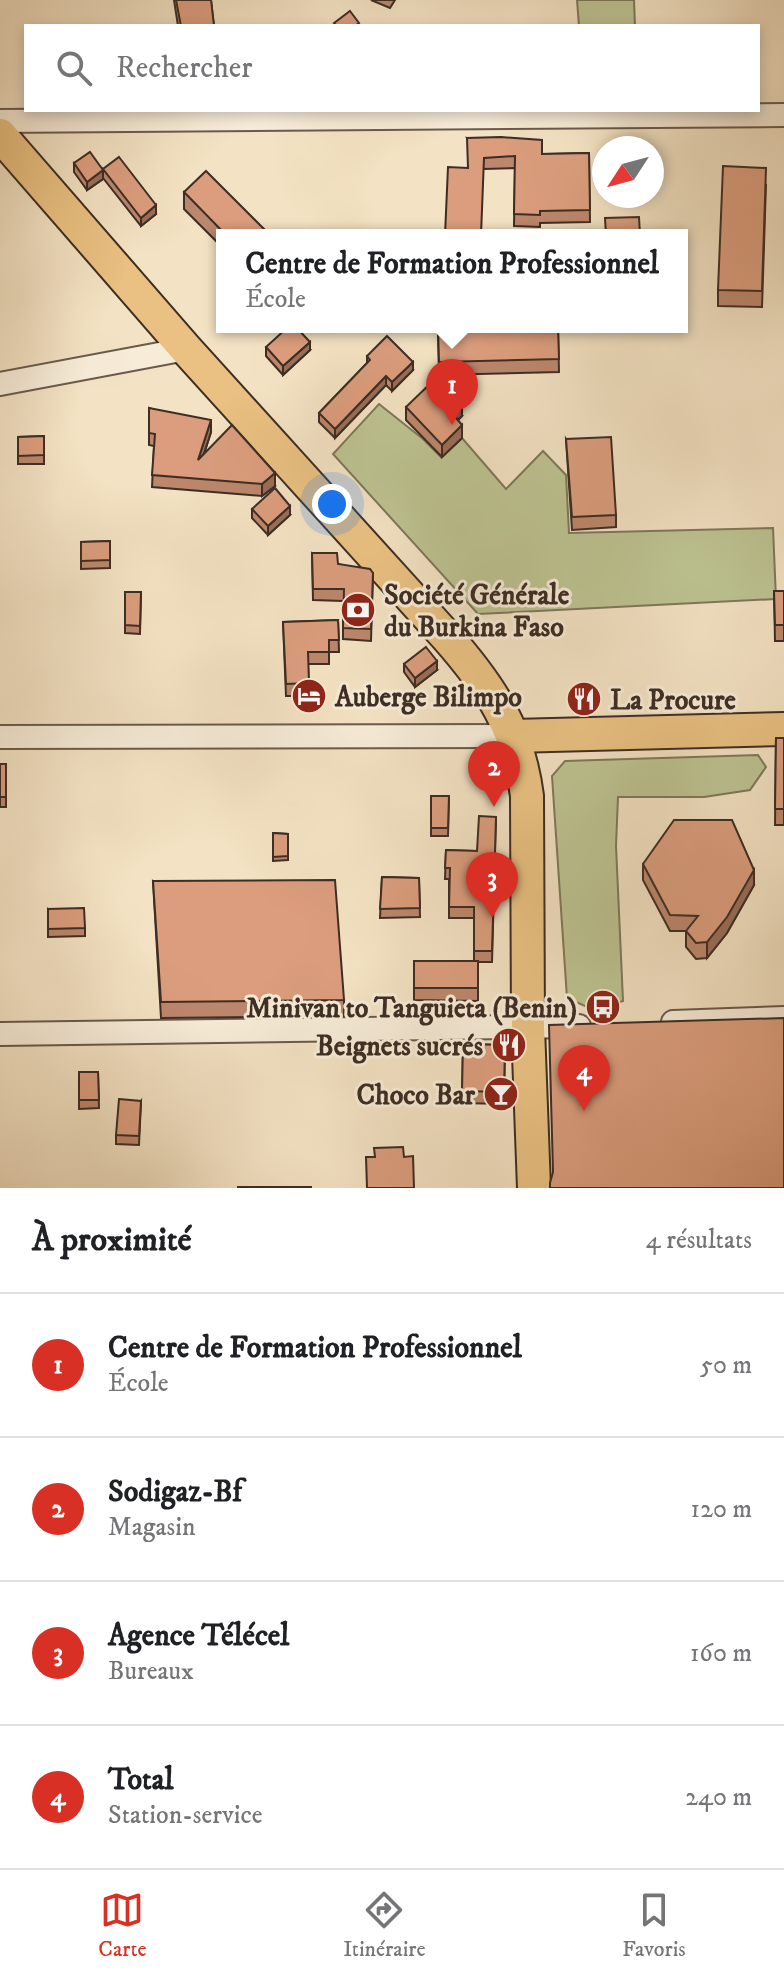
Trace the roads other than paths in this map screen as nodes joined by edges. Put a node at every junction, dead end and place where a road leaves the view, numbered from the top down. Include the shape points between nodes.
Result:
1 (784, 115) edge
2 (0, 121) edge
3 (0, 135) edge
4 (186, 349) junction
5 (0, 384) edge
6 (784, 729) edge
7 (513, 736) junction
8 (0, 737) edge
9 (784, 1018) edge
10 (648, 1023) edge
11 (603, 1025) edge
12 (528, 1028) junction
13 (0, 1034) edge
14 (534, 1188) edge

1 - 2 street
3 - 4 highway
4 - 5 street
4 - 7 highway via 477,671
6 - 7 highway
7 - 8 street
7 - 12 highway via 527,796
9 - 10 street
11 - 12 street
12 - 13 street
12 - 14 highway

